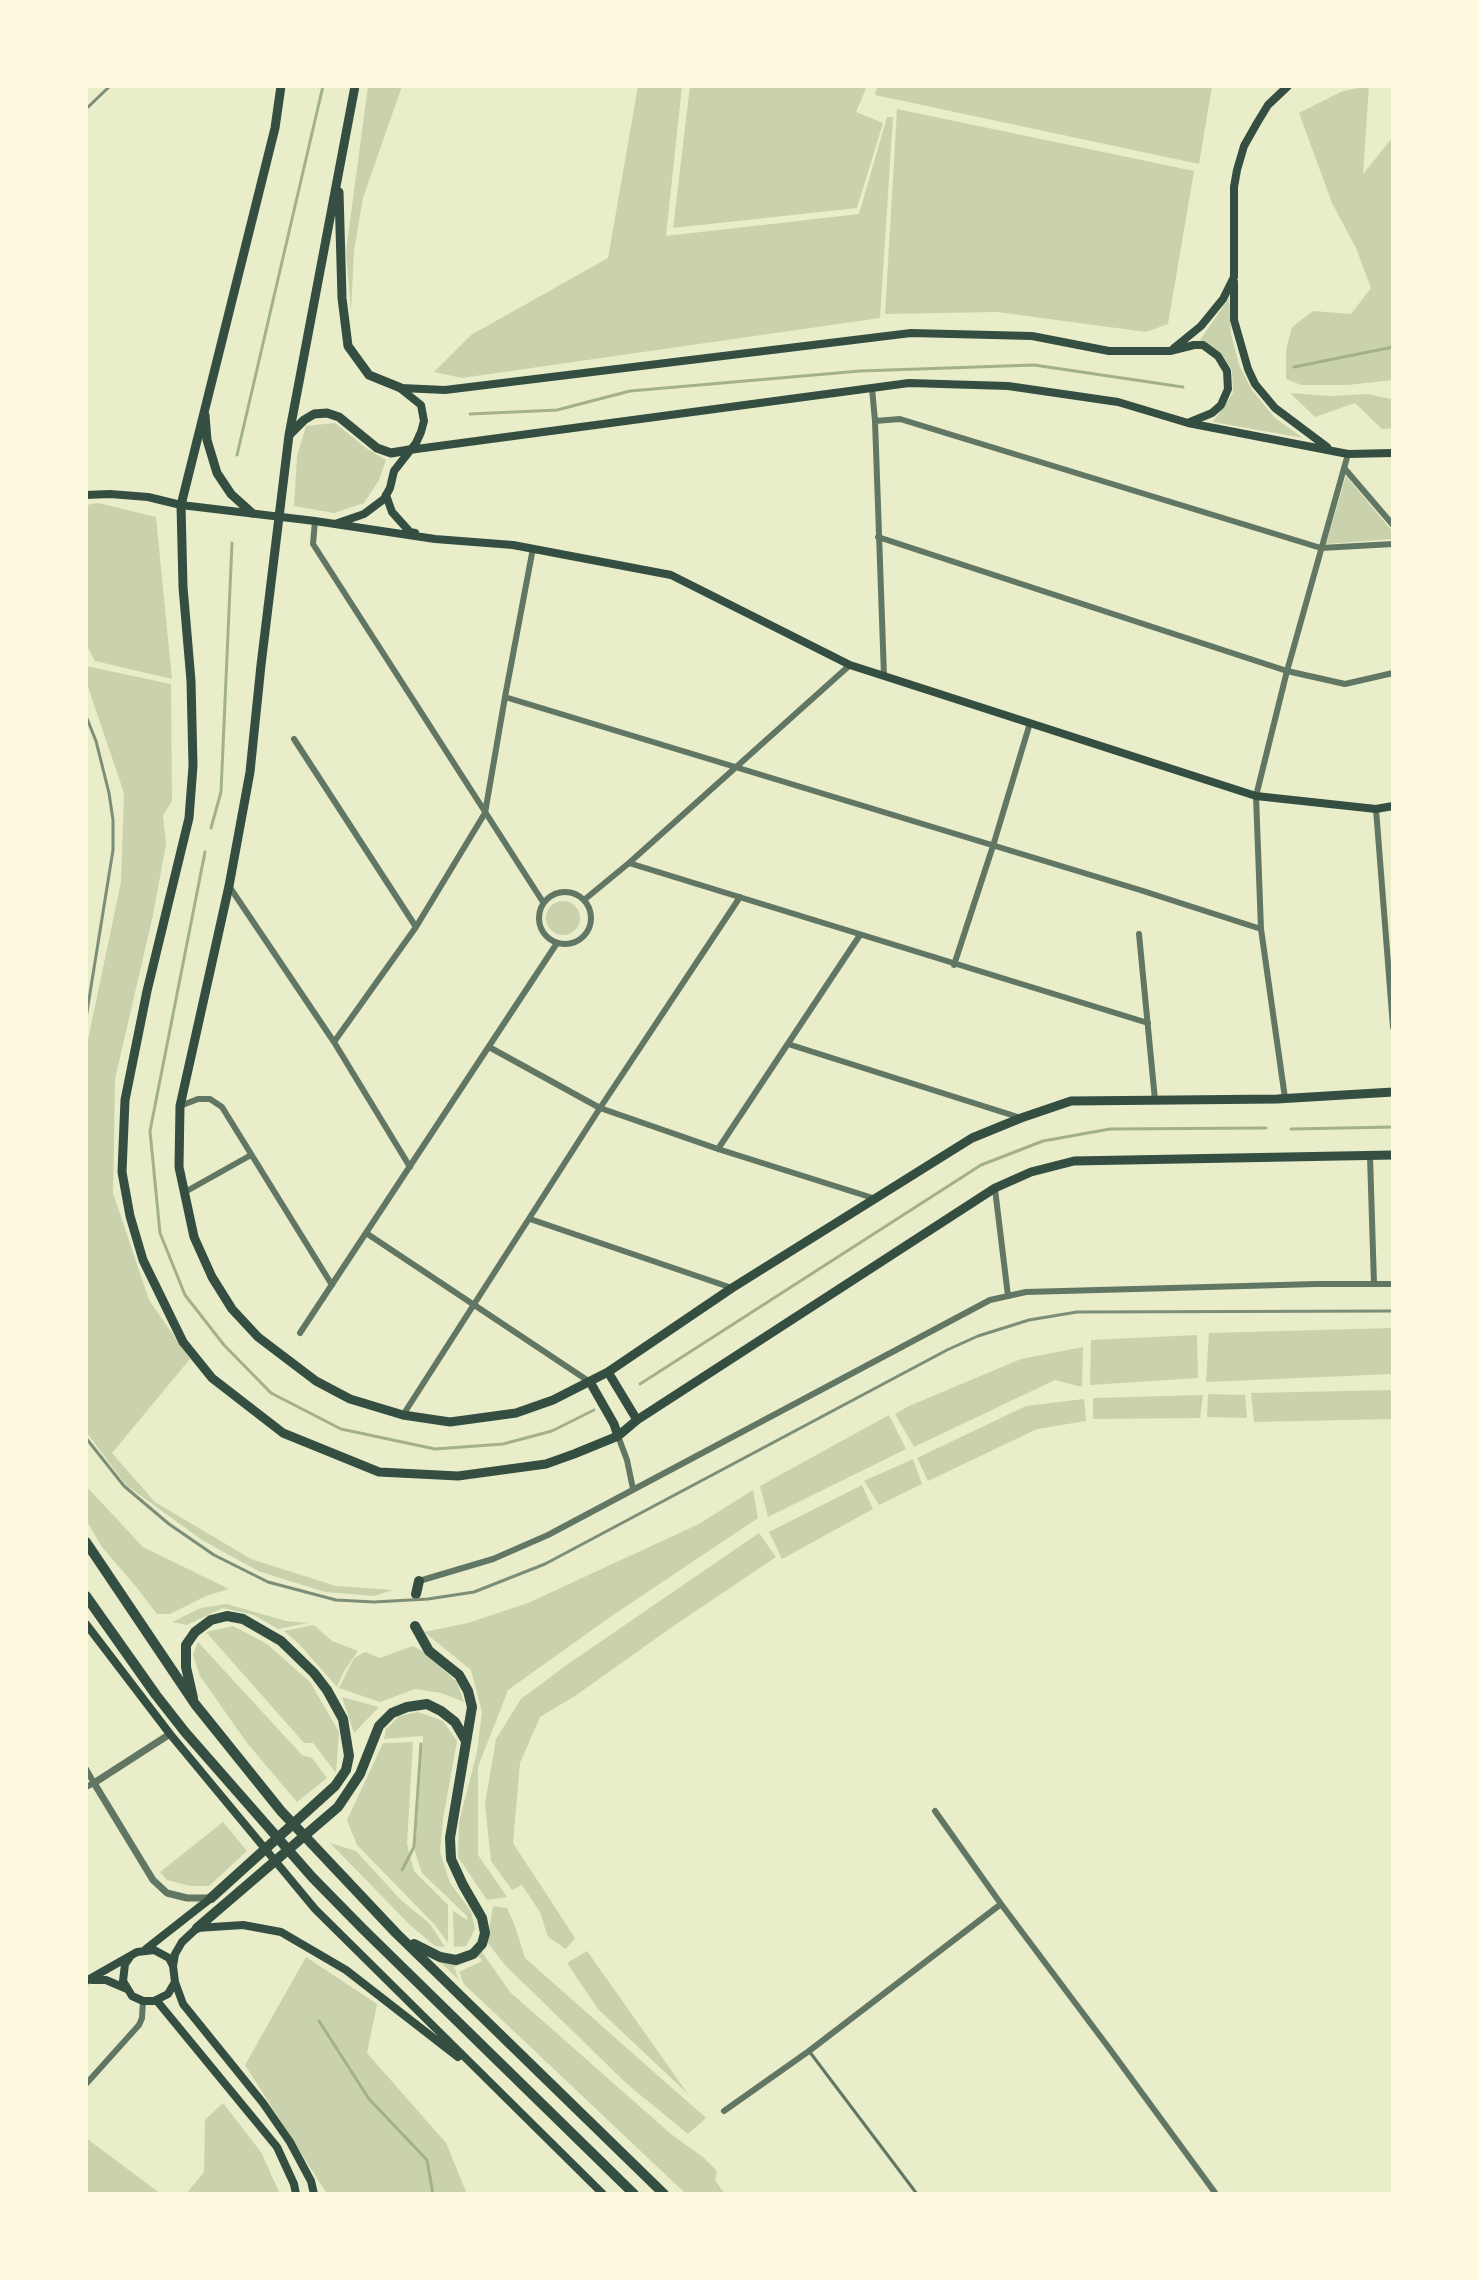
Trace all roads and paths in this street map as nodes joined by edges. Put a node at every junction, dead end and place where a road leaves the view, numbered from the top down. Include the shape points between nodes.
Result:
1 (281, 86) edge
2 (355, 86) edge
3 (1288, 86) edge
4 (339, 172) junction
5 (1234, 277) junction
6 (1170, 351) junction
7 (401, 388) junction
8 (872, 388) junction
9 (204, 408) junction
10 (875, 421) junction
11 (1188, 423) junction
12 (289, 435) junction
13 (409, 450) junction
14 (1332, 450) junction
15 (1348, 454) junction
16 (1391, 454) edge
17 (1345, 469) junction
18 (86, 495) edge
19 (386, 495) junction
20 (181, 505) junction
21 (255, 514) junction
22 (315, 521) junction
23 (332, 525) junction
24 (1393, 525) edge
25 (878, 537) junction
26 (435, 539) junction
27 (1393, 544) edge
28 (533, 548) junction
29 (1321, 548) junction
30 (850, 665) junction
31 (1287, 671) junction
32 (1393, 673) edge
33 (884, 676) junction
34 (505, 697) junction
35 (1030, 723) junction
36 (294, 739) dead end
37 (736, 767) junction
38 (1256, 796) junction
39 (1393, 806) edge
40 (1376, 809) junction
41 (485, 813) junction
42 (993, 846) junction
43 (629, 863) junction
44 (229, 886) junction
45 (740, 897) junction
46 (584, 900) junction
47 (543, 902) junction
48 (416, 927) junction
49 (1261, 929) junction
50 (1139, 934) dead end
51 (860, 935) junction
52 (557, 943) junction
53 (954, 965) junction
54 (1148, 1023) junction
55 (1393, 1027) edge
56 (334, 1042) junction
57 (788, 1044) junction
58 (489, 1047) junction
59 (1393, 1092) edge
60 (1285, 1098) junction
61 (1155, 1100) junction
62 (180, 1106) junction
63 (600, 1108) junction
64 (1021, 1118) junction
65 (718, 1149) junction
66 (251, 1155) junction
67 (1393, 1155) edge
68 (1370, 1156) junction
69 (410, 1167) junction
70 (995, 1188) junction
71 (183, 1193) junction
72 (876, 1199) junction
73 (530, 1219) junction
74 (366, 1233) junction
75 (1374, 1284) junction
76 (1393, 1284) edge
77 (332, 1285) junction
78 (732, 1288) junction
79 (1008, 1296) junction
80 (474, 1306) junction
81 (300, 1333) dead end
82 (608, 1372) junction
83 (590, 1382) junction
84 (403, 1415) junction
85 (637, 1420) junction
86 (618, 1436) junction
87 (633, 1489) junction
88 (86, 1542) edge
89 (419, 1581) joint
90 (416, 1594) dead end
91 (86, 1596) edge
92 (86, 1624) edge
93 (415, 1626) dead end
94 (195, 1704) junction
95 (170, 1734) junction
96 (466, 1741) junction
97 (86, 1769) edge
98 (90, 1785) edge
99 (935, 1811) dead end
100 (211, 1898) junction
101 (1001, 1904) junction
102 (197, 1928) junction
103 (396, 1933) junction
104 (145, 1949) junction
105 (130, 1957) junction
106 (173, 1966) junction
107 (87, 1981) edge
108 (175, 1982) junction
109 (127, 1989) junction
110 (143, 2001) junction
111 (157, 2001) junction
112 (809, 2051) junction
113 (491, 2083) junction
114 (86, 2084) edge
115 (724, 2111) dead end
116 (296, 2194) edge
117 (314, 2194) edge
118 (603, 2194) edge
119 (634, 2194) edge
120 (664, 2194) edge
121 (917, 2194) edge
122 (1216, 2194) edge

1 - 9 main road
2 - 4 main road
3 - 5 main road via 1268,105 1244,146 1237,170
4 - 7 main road via 348,346 369,375
4 - 12 main road
5 - 6 main road via 1201,326
5 - 14 main road via 1234,320 1255,384 1275,408
6 - 7 main road via 1109,351 1032,336 911,333 445,390
6 - 11 main road via 1203,345 1227,371 1228,389 1221,405
7 - 13 main road via 421,405 424,421
8 - 10 street
8 - 11 main road via 909,383 1008,386 1118,402
8 - 13 main road
9 - 20 main road
9 - 21 main road via 217,473 231,494
10 - 25 street
10 - 29 street via 900,419
11 - 14 main road
12 - 13 main road via 314,414 327,413 377,448 391,453
12 - 44 main road via 250,772
13 - 19 main road
14 - 15 main road
15 - 16 main road
15 - 17 street
17 - 24 street
17 - 29 street
18 - 20 main road via 148,497
19 - 23 main road via 364,514
19 - 26 main road via 392,512 410,532
20 - 21 main road
20 - 86 main road via 191,681 189,818 125,1100 122,1172 143,1260 183,1342 212,1378 283,1433 379,1472 458,1476 511,1470 546,1464
21 - 22 main road
22 - 23 main road
22 - 41 street via 313,544
23 - 26 main road
25 - 31 street
25 - 33 street
26 - 28 main road
27 - 29 street
28 - 30 main road via 671,575
28 - 34 street
29 - 31 street
30 - 33 main road
30 - 37 street
31 - 32 street via 1345,684
31 - 38 street
33 - 35 main road
34 - 37 street
34 - 41 street
35 - 38 main road
35 - 42 street
36 - 48 street
37 - 42 street
37 - 43 street
38 - 40 main road
38 - 49 street
39 - 40 main road
40 - 55 street
41 - 47 street
41 - 48 street
42 - 49 street
42 - 53 street
43 - 45 street
43 - 46 street
44 - 56 street
44 - 62 main road
45 - 51 street
45 - 63 street
46 - 47 street via 563,891
46 - 52 street via 591,915 587,932 574,943
47 - 52 street via 540,926
48 - 56 street
49 - 60 street
50 - 54 street
51 - 53 street
51 - 57 street
52 - 58 street
53 - 54 street
54 - 61 street
56 - 69 street
57 - 64 street
57 - 65 street
58 - 63 street
58 - 69 street
59 - 60 main road
60 - 61 main road
61 - 64 main road via 1071,1101
62 - 66 street via 210,1099 222,1107
62 - 71 main road
63 - 65 street
63 - 73 street
64 - 72 main road via 972,1138
65 - 72 street
66 - 71 street
66 - 77 street
67 - 68 main road
68 - 70 main road via 1074,1161
68 - 75 street
69 - 74 street
70 - 79 street
70 - 85 main road
71 - 84 main road via 212,1277 258,1337 316,1381 350,1399
72 - 78 main road
73 - 78 street
73 - 80 street
74 - 77 street
74 - 80 street
75 - 76 street
75 - 79 street
77 - 81 street
78 - 82 main road
79 - 87 street via 990,1300
80 - 83 street
80 - 84 street
82 - 83 main road
82 - 85 main road
83 - 84 main road via 516,1413 450,1422
83 - 86 main road
85 - 86 main road
86 - 87 street
87 - 89 street via 493,1559
88 - 94 highway
89 - 90 highway
91 - 119 highway via 185,1732 312,1877
92 - 95 main road
93 - 96 highway via 429,1651 459,1675 468,1691 472,1707
94 - 100 highway via 186,1645 211,1620 243,1619 281,1641 314,1673 343,1719 349,1756 335,1786
94 - 103 highway via 281,1811
95 - 98 street
95 - 113 main road via 315,1909
96 - 102 highway via 455,1722 427,1704 392,1713 379,1726 342,1803
96 - 103 highway via 451,1859 482,1918 482,1944 456,1960 423,1950
97 - 98 street
98 - 100 street via 153,1880 167,1893
99 - 101 street
100 - 104 main road
101 - 112 street
101 - 122 street
102 - 106 main road via 182,1942
102 - 113 main road via 243,1925 281,1932 346,1970
103 - 120 highway
104 - 105 main road
104 - 106 main road via 162,1953
105 - 107 main road
105 - 109 main road via 123,1973
106 - 108 main road
107 - 109 main road via 106,1980
108 - 111 main road
108 - 117 main road via 183,2004 290,2142
109 - 110 main road
110 - 111 main road
110 - 114 street via 139,2025
111 - 116 main road via 277,2147
112 - 115 street
112 - 121 lane
113 - 118 main road

